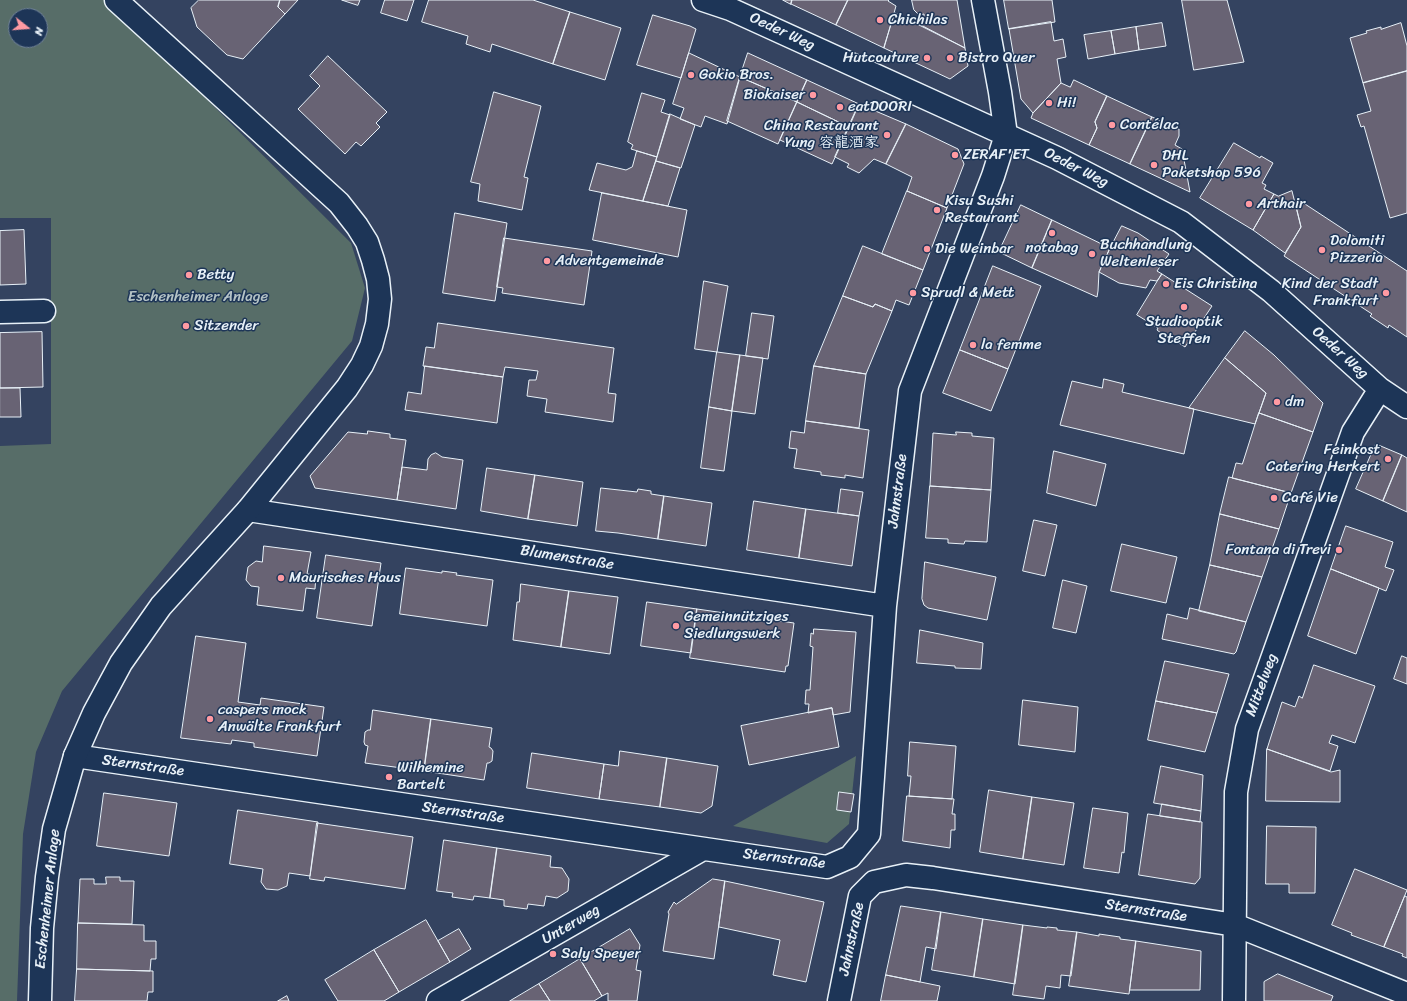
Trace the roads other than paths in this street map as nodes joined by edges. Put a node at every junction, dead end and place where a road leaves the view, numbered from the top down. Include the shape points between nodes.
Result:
1 (116, 0) edge
2 (703, 0) edge
3 (983, 0) edge
4 (1006, 135) junction
5 (44, 311) dead end
6 (0, 312) edge
7 (1380, 389) junction
8 (1407, 407) edge
9 (248, 510) junction
10 (884, 606) junction
11 (75, 756) junction
12 (703, 849) junction
13 (850, 857) joint
14 (874, 882) joint
15 (1235, 925) junction
16 (1407, 994) edge
17 (40, 1001) edge
18 (438, 1001) edge
19 (839, 1001) edge
20 (1234, 1001) edge

1 - 9 street, Eschenheimer Anlage via 339,203 367,242 374,260 380,299 378,318 371,346 362,365 347,388
2 - 4 street, Oeder Weg via 730,8
3 - 4 street
4 - 7 street, Oeder Weg via 1057,158 1181,222 1271,290
4 - 10 street, Jahnstraße via 993,176 910,391
5 - 6 street
7 - 8 street, Oeder Weg
7 - 15 street, Mittelweg via 1353,432 1247,729 1236,792
9 - 10 street, Blumenstraße
9 - 11 street, Eschenheimer Anlage via 161,606 121,663 94,713
10 - 13 street, Jahnstraße via 869,834
11 - 12 street, Sternstraße
11 - 17 street, Eschenheimer Anlage via 52,843 42,928
12 - 13 street, Sternstraße via 826,867
12 - 18 street, Unterweg
14 - 15 street, Sternstraße via 906,876 933,878
14 - 19 street, Jahnstraße via 860,896
15 - 16 street, Sternstraße
15 - 20 street, Mittelweg

